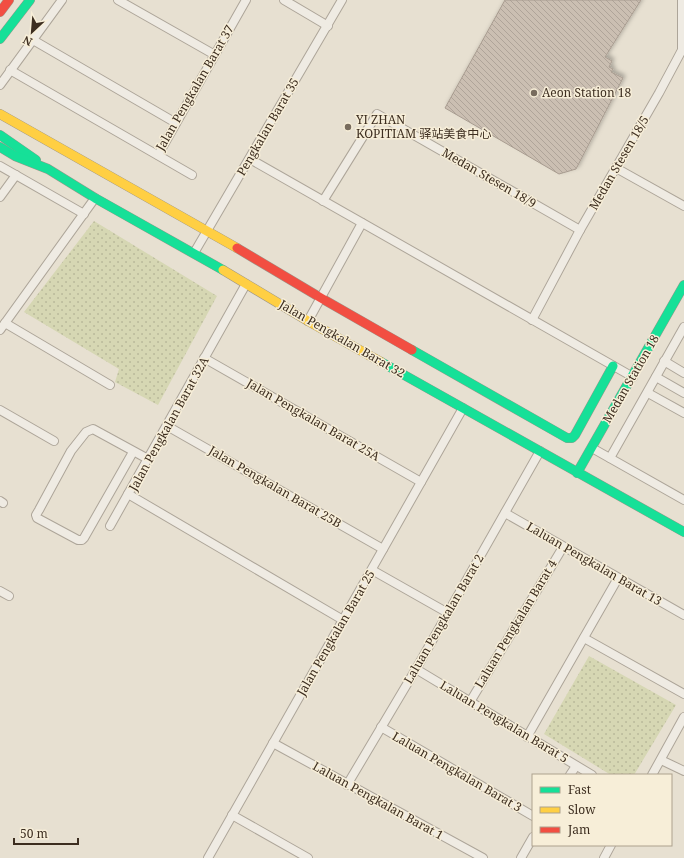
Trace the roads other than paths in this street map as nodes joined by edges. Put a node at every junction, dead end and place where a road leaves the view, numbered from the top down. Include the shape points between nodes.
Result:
1 (9, 0) edge
2 (30, 0) edge
3 (62, 0) edge
4 (118, 0) edge
5 (246, 0) edge
6 (284, 0) edge
7 (342, 0) edge
8 (682, 0) edge
9 (0, 12) edge
10 (328, 26) junction
11 (0, 39) edge
12 (33, 40) junction
13 (215, 55) junction
14 (10, 70) junction
15 (0, 85) edge
16 (0, 114) edge
17 (176, 123) junction
18 (0, 135) edge
19 (0, 147) edge
20 (158, 155) junction
21 (250, 159) junction
22 (0, 166) edge
23 (616, 168) junction
24 (48, 169) junction
25 (192, 174) dead end
26 (16, 175) junction
27 (0, 197) edge
28 (95, 198) junction
29 (324, 201) junction
30 (684, 206) edge
31 (84, 214) junction
32 (362, 223) junction
33 (207, 230) junction
34 (580, 230) junction
35 (194, 253) junction
36 (246, 284) junction
37 (684, 285) edge
38 (321, 298) junction
39 (308, 320) junction
40 (532, 320) junction
41 (5, 323) junction
42 (684, 327) edge
43 (0, 330) edge
44 (204, 358) junction
45 (664, 361) junction
46 (612, 366) junction
47 (684, 373) edge
48 (632, 377) junction
49 (656, 377) junction
50 (110, 385) dead end
51 (648, 393) junction
52 (684, 393) edge
53 (463, 408) junction
54 (0, 410) edge
55 (684, 413) edge
56 (166, 426) junction
57 (54, 441) dead end
58 (592, 448) junction
59 (540, 451) junction
60 (133, 452) junction
61 (610, 458) junction
62 (148, 459) junction
63 (577, 473) junction
64 (421, 482) junction
65 (128, 494) junction
66 (684, 500) edge
67 (505, 512) junction
68 (110, 526) dead end
69 (684, 532) edge
70 (562, 547) junction
71 (383, 549) junction
72 (372, 570) junction
73 (618, 578) junction
74 (0, 591) edge
75 (9, 596) dead end
76 (448, 613) junction
77 (684, 615) edge
78 (343, 620) junction
79 (584, 638) junction
80 (416, 669) junction
81 (684, 694) edge
82 (470, 702) junction
83 (684, 717) edge
84 (381, 727) junction
85 (527, 737) junction
86 (273, 743) junction
87 (661, 760) junction
88 (576, 766) junction
89 (684, 771) edge
90 (571, 774) edge
91 (590, 774) edge
92 (653, 774) edge
93 (348, 785) junction
94 (532, 815) edge
95 (232, 816) junction
96 (532, 839) edge
97 (610, 846) edge
98 (208, 858) edge
99 (308, 858) edge
100 (483, 858) edge
101 (521, 858) edge
102 (604, 858) edge

1 - 9 street
2 - 11 street
3 - 12 street
4 - 13 street
5 - 13 street, Jalan Pengkalan Barat 37
6 - 10 street
7 - 10 street, Pengkalan Barat 35
8 - 23 street, Medan Stesen 18/5 via 682,50
10 - 21 street, Pengkalan Barat 35
12 - 14 street
12 - 17 street
13 - 17 street, Jalan Pengkalan Barat 37
14 - 15 street
14 - 20 street, Jalan Pengkalan Barat 37
16 - 33 street
17 - 20 street, Jalan Pengkalan Barat 37
18 - 24 street
19 - 24 street, Jalan Pengkalan Barat 32
20 - 25 street
21 - 29 street
21 - 33 street, Pengkalan Barat 35
22 - 26 street
23 - 30 street
23 - 34 street, Medan Stesen 18/5
24 - 28 street, Jalan Pengkalan Barat 32
26 - 27 street
26 - 31 street
28 - 31 street
28 - 35 street, Jalan Pengkalan Barat 32
29 - 32 street
29 - 34 street, Medan Stesen 18/9 via 377,114
31 - 41 street
32 - 38 street
32 - 40 street
33 - 35 street, Pengkalan Barat 35
33 - 38 street
34 - 40 street, Medan Stesen 18/5
35 - 36 street, Jalan Pengkalan Barat 32
36 - 39 street, Jalan Pengkalan Barat 32
36 - 44 street, Jalan Pengkalan Barat 32A
37 - 48 street, Medan Station 18
38 - 39 street
38 - 46 street via 567,438 575,435
39 - 53 street, Jalan Pengkalan Barat 32
40 - 46 street
41 - 43 street
41 - 50 street
42 - 45 street
44 - 56 street, Jalan Pengkalan Barat 32A
44 - 64 street, Jalan Pengkalan Barat 25A
45 - 47 street
45 - 49 street
46 - 48 street
48 - 58 street, Medan Station 18
49 - 51 street
49 - 52 street
51 - 55 street
51 - 61 street
53 - 59 street, Jalan Pengkalan Barat 32
53 - 64 street, Jalan Pengkalan Barat 25
54 - 57 street
56 - 62 street, Jalan Pengkalan Barat 32A
56 - 71 street, Jalan Pengkalan Barat 25B
58 - 61 street
58 - 63 street, Medan Station 18
59 - 63 street, Jalan Pengkalan Barat 32
59 - 67 street, Laluan Pengkalan Barat 2
60 - 60 street via 82,540 38,518 38,510 71,451 86,432 93,429
60 - 62 street
61 - 66 street
62 - 65 street, Jalan Pengkalan Barat 32A
63 - 69 street, Jalan Pengkalan Barat 32
64 - 71 street, Jalan Pengkalan Barat 25
65 - 68 street
65 - 78 street, Jalan Pengkalan Barat 32A
67 - 70 street, Laluan Pengkalan Barat 13
67 - 76 street, Laluan Pengkalan Barat 2
70 - 73 street, Laluan Pengkalan Barat 13
70 - 82 street, Laluan Pengkalan Barat 4
71 - 72 street, Jalan Pengkalan Barat 25
72 - 76 street
72 - 78 street, Jalan Pengkalan Barat 25
73 - 77 street, Laluan Pengkalan Barat 13
73 - 79 street
74 - 75 street
76 - 80 street, Laluan Pengkalan Barat 2
78 - 86 street, Jalan Pengkalan Barat 25
79 - 81 street
79 - 85 street
80 - 82 street, Laluan Pengkalan Barat 5
80 - 84 street, Laluan Pengkalan Barat 2
82 - 85 street, Laluan Pengkalan Barat 5
83 - 87 street
84 - 93 street, Laluan Pengkalan Barat 2
84 - 94 street, Laluan Pengkalan Barat 3
85 - 88 street, Laluan Pengkalan Barat 5
86 - 93 street, Laluan Pengkalan Barat 1
86 - 95 street, Jalan Pengkalan Barat 25
87 - 89 street
87 - 92 street
88 - 90 street
88 - 91 street, Laluan Pengkalan Barat 5
93 - 100 street, Laluan Pengkalan Barat 1
95 - 98 street, Jalan Pengkalan Barat 25
95 - 99 street
96 - 101 street
97 - 102 street

